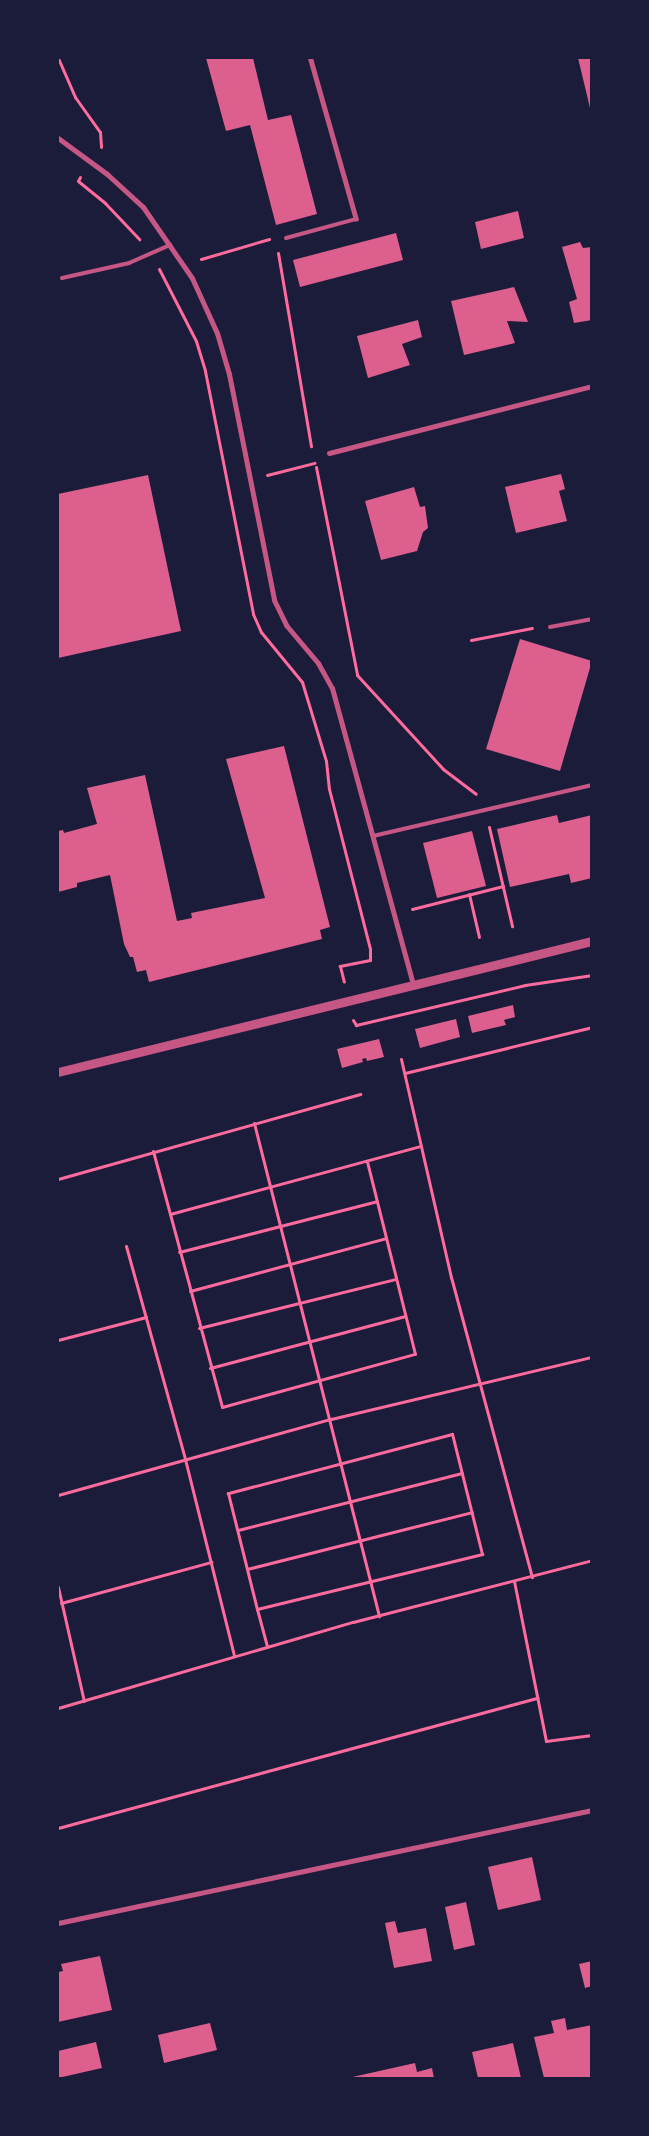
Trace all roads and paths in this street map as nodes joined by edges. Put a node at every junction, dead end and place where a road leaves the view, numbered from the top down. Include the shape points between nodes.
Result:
1 (58, 58) edge
2 (310, 58) edge
3 (58, 138) edge
4 (100, 148) dead end
5 (83, 174) dead end
6 (356, 219) joint
7 (286, 238) dead end
8 (140, 240) dead end
9 (258, 242) dead end
10 (170, 245) junction
11 (277, 247) dead end
12 (206, 256) dead end
13 (62, 278) dead end
14 (592, 386) edge
15 (329, 452) dead end
16 (315, 463) junction
17 (276, 473) dead end
18 (592, 619) edge
19 (539, 626) dead end
20 (550, 627) dead end
21 (471, 640) dead end
22 (592, 785) edge
23 (329, 789) dead end
24 (485, 810) junction
25 (373, 836) junction
26 (503, 886) junction
27 (469, 894) junction
28 (394, 913) junction
29 (512, 926) dead end
30 (480, 937) dead end
31 (592, 941) edge
32 (592, 975) edge
33 (344, 983) dead end
34 (413, 984) junction
35 (352, 1016) dead end
36 (592, 1027) edge
37 (401, 1059) dead end
38 (58, 1072) edge
39 (405, 1073) junction
40 (360, 1094) dead end
41 (254, 1123) junction
42 (421, 1146) junction
43 (153, 1151) junction
44 (367, 1161) junction
45 (58, 1179) edge
46 (271, 1187) junction
47 (377, 1201) junction
48 (170, 1214) junction
49 (281, 1226) junction
50 (386, 1238) junction
51 (126, 1246) dead end
52 (179, 1252) junction
53 (291, 1264) junction
54 (396, 1279) junction
55 (190, 1291) junction
56 (301, 1302) junction
57 (405, 1316) junction
58 (146, 1317) junction
59 (199, 1328) junction
60 (58, 1340) edge
61 (311, 1342) junction
62 (592, 1357) edge
63 (210, 1368) junction
64 (321, 1380) junction
65 (478, 1382) junction
66 (331, 1419) junction
67 (185, 1459) junction
68 (342, 1464) junction
69 (462, 1473) junction
70 (58, 1495) edge
71 (351, 1501) junction
72 (472, 1512) junction
73 (238, 1530) junction
74 (360, 1540) junction
75 (592, 1560) edge
76 (211, 1562) junction
77 (247, 1569) junction
78 (532, 1577) junction
79 (370, 1581) junction
80 (514, 1581) junction
81 (58, 1587) edge
82 (61, 1603) junction
83 (257, 1609) junction
84 (379, 1616) junction
85 (267, 1646) junction
86 (234, 1656) junction
87 (538, 1698) junction
88 (84, 1701) junction
89 (58, 1708) edge
90 (592, 1735) edge
91 (592, 1810) edge
92 (58, 1828) edge
93 (58, 1923) edge

1 - 4 path via 75,97 102,136
2 - 6 street
3 - 10 street via 133,196
5 - 8 path via 78,181 106,203
6 - 7 lane
9 - 12 path
10 - 13 lane via 129,263
10 - 25 street via 206,305 225,356 277,608 332,688
11 - 16 path
14 - 15 street
16 - 17 path
16 - 24 path via 357,675 443,769 472,788
18 - 20 lane
19 - 21 path
22 - 24 lane
23 - 33 path via 370,950 370,960 340,966
24 - 25 lane
24 - 26 path
25 - 28 street
26 - 27 path
26 - 29 path
27 - 28 path
27 - 30 path
28 - 34 street
31 - 34 street
32 - 35 path via 525,985 356,1025
34 - 38 street
36 - 39 path
37 - 39 path
39 - 42 path
40 - 41 path
41 - 43 path
41 - 46 path
42 - 44 path
42 - 65 path
43 - 45 path
43 - 48 path
44 - 46 path
44 - 47 path
46 - 48 path
46 - 49 path
47 - 49 path
47 - 50 path
48 - 52 path
49 - 52 path
49 - 53 path
50 - 53 path
50 - 54 path
51 - 58 path
52 - 55 path
53 - 55 path
53 - 56 path
54 - 56 path
54 - 57 path
55 - 59 path
56 - 59 path
56 - 61 path
57 - 61 path
57 - 64 path via 415,1354
58 - 60 path
58 - 67 path
59 - 63 path
61 - 63 path
61 - 64 path
62 - 65 path
63 - 64 path via 222,1407
64 - 66 path
65 - 66 path
65 - 78 path
66 - 67 path
66 - 68 path
67 - 70 path
67 - 76 path
68 - 69 path via 452,1434
68 - 71 path
68 - 73 path via 228,1494
69 - 71 path
69 - 72 path
71 - 73 path
71 - 74 path
72 - 74 path
72 - 79 path via 482,1554
73 - 77 path
74 - 77 path
74 - 79 path
75 - 78 path
76 - 82 path
76 - 86 path
77 - 83 path
78 - 80 path
79 - 83 path
79 - 84 path
80 - 84 path
80 - 87 path
81 - 82 path
82 - 88 path
83 - 85 path
84 - 85 path
85 - 86 path
86 - 88 path
87 - 90 path via 546,1741
87 - 92 path
88 - 89 path
91 - 93 street

